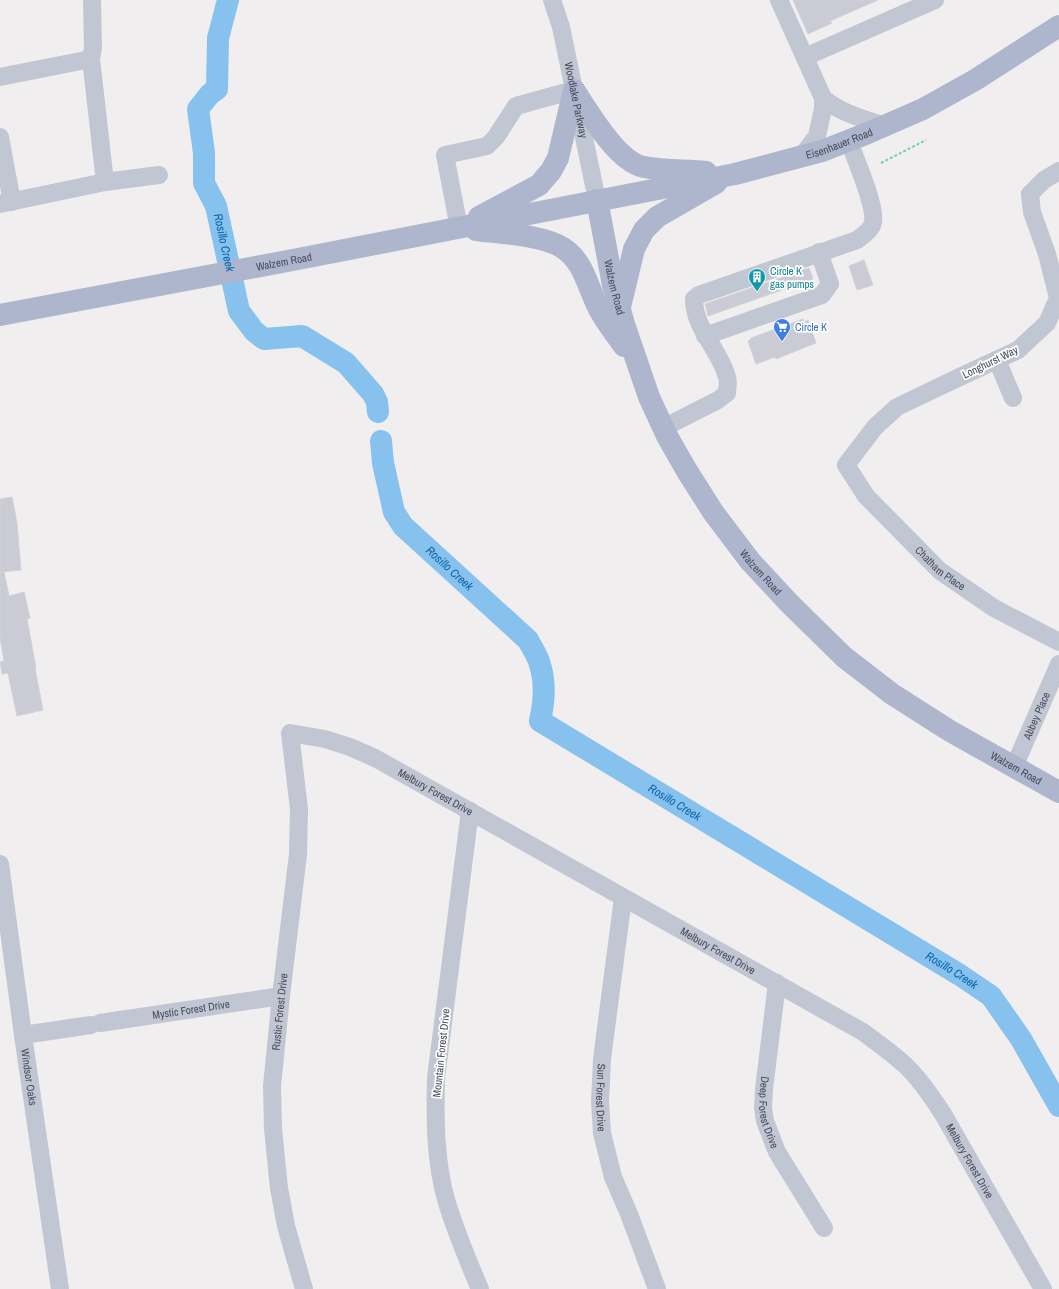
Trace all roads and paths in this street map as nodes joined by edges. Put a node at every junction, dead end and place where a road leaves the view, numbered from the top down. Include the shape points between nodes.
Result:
1 (92, 0) edge
2 (552, 0) edge
3 (779, 0) edge
4 (935, 0) edge
5 (1059, 26) edge
6 (805, 57) junction
7 (91, 59) junction
8 (0, 77) edge
9 (574, 90) junction
10 (823, 98) junction
11 (885, 126) junction
12 (0, 137) edge
13 (926, 140) dead end
14 (849, 141) junction
15 (802, 156) junction
16 (881, 163) dead end
17 (1059, 171) edge
18 (735, 174) junction
19 (159, 175) dead end
20 (105, 182) junction
21 (597, 200) junction
22 (6, 203) edge
23 (459, 228) junction
24 (819, 252) junction
25 (620, 310) junction
26 (0, 315) edge
27 (705, 336) junction
28 (997, 360) junction
29 (640, 369) junction
30 (1013, 398) dead end
31 (664, 428) junction
32 (846, 465) joint
33 (1059, 642) edge
34 (1059, 664) edge
35 (290, 733) joint
36 (1014, 767) junction
37 (1059, 792) edge
38 (470, 811) junction
39 (0, 864) edge
40 (623, 898) junction
41 (777, 983) junction
42 (281, 996) junction
43 (23, 1035) junction
44 (824, 1228) dead end
45 (60, 1289) edge
46 (304, 1289) edge
47 (480, 1289) edge
48 (657, 1289) edge
49 (1043, 1289) edge

1 - 7 street
2 - 9 street, Woodlake Parkway via 561,27
3 - 6 street
4 - 6 street
5 - 11 main road, Eisenhauer Road via 975,80 923,109
6 - 10 street
7 - 8 street
7 - 20 street
9 - 18 main road via 608,140 627,159 643,167
9 - 21 street, Woodlake Parkway
9 - 23 main road via 558,158 547,176 539,184
9 - 23 street via 516,106 496,137 486,146 445,155
10 - 11 street via 853,115
10 - 15 street via 817,136
11 - 14 main road, Eisenhauer Road
12 - 22 street
13 - 16 path
14 - 15 main road, Eisenhauer Road
14 - 24 street via 872,205 873,223 857,240
15 - 18 main road, Eisenhauer Road
17 - 28 street, Longhurst Way via 1023,192 1047,254 1058,298 1047,323 1018,350
18 - 21 main road, Eisenhauer Road
18 - 25 main road via 657,217 644,230 634,249
19 - 20 street
20 - 22 street
21 - 23 main road, Walzem Road
21 - 25 main road, Walzem Road via 606,254
23 - 26 main road, Walzem Road
23 - 29 main road via 535,238 564,249 585,274 597,306
24 - 27 street via 830,284 822,295
24 - 27 street via 699,294 694,299 694,308
25 - 29 main road, Walzem Road
27 - 31 street via 728,378 727,393
28 - 30 street
28 - 32 street, Longhurst Way via 897,407 875,427
29 - 31 main road, Walzem Road
31 - 36 main road, Walzem Road via 713,512 750,561 844,657 892,694
32 - 33 street, Chatham Place via 866,496 940,570 994,608
34 - 36 street, Abbey Place
35 - 38 street, Melbury Forest Drive via 325,739 350,747 375,758
35 - 42 street, Rustic Forest Drive via 299,809 298,854
36 - 37 main road, Walzem Road
38 - 40 street, Melbury Forest Drive
38 - 47 street, Mountain Forest Drive via 436,1078 435,1105 438,1152 447,1202
39 - 43 street, Windsor Oaks
40 - 41 street, Melbury Forest Drive
40 - 48 street, Sun Forest Drive via 602,1059 602,1132 613,1177
41 - 44 street, Deep Forest Drive via 764,1089 765,1121 777,1152
41 - 49 street, Melbury Forest Drive via 864,1032 886,1048 914,1075 943,1114
42 - 43 street, Mystic Forest Drive
42 - 46 street, Rustic Forest Drive via 272,1086 273,1129 286,1226
43 - 45 street, Windsor Oaks

